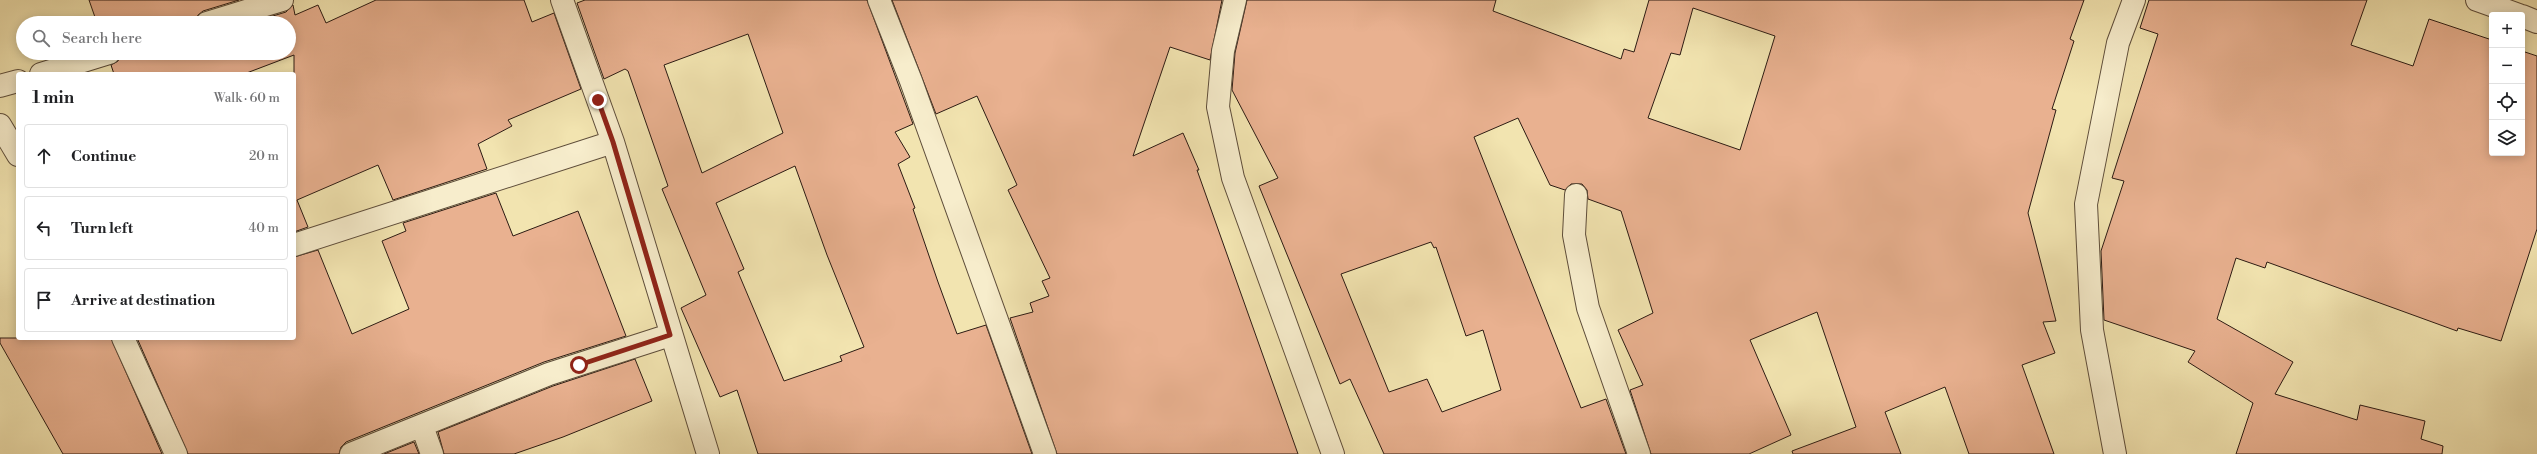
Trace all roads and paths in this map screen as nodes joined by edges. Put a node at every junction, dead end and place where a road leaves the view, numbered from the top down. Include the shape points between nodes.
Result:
1 (282, 0) edge
2 (562, 0) edge
3 (879, 0) edge
4 (1235, 0) edge
5 (2134, 0) edge
6 (2477, 0) edge
7 (2511, 12) edge
8 (230, 16) edge
9 (2525, 17) edge
10 (2537, 22) edge
11 (87, 60) edge
12 (48, 72) edge
13 (16, 82) edge
14 (0, 86) edge
15 (0, 125) edge
16 (613, 142) junction
17 (16, 152) edge
18 (1576, 195) dead end
19 (296, 243) edge
20 (670, 335) junction
21 (124, 340) edge
22 (422, 426) junction
23 (176, 454) edge
24 (350, 454) edge
25 (432, 454) edge
26 (708, 454) edge
27 (1045, 454) edge
28 (1333, 454) edge
29 (1639, 454) edge
30 (2115, 454) edge

1 - 8 street
2 - 16 street
3 - 27 street via 911,81
4 - 28 street via 1223,51 1218,107 1233,178
5 - 30 street via 2118,43 2086,204 2092,330
6 - 7 street
9 - 10 street
11 - 12 street
13 - 14 street
15 - 17 street
16 - 19 street
16 - 20 street
18 - 29 street via 1574,235 1588,308
20 - 22 street via 549,374
20 - 26 street
21 - 23 street
22 - 24 street
22 - 25 street

